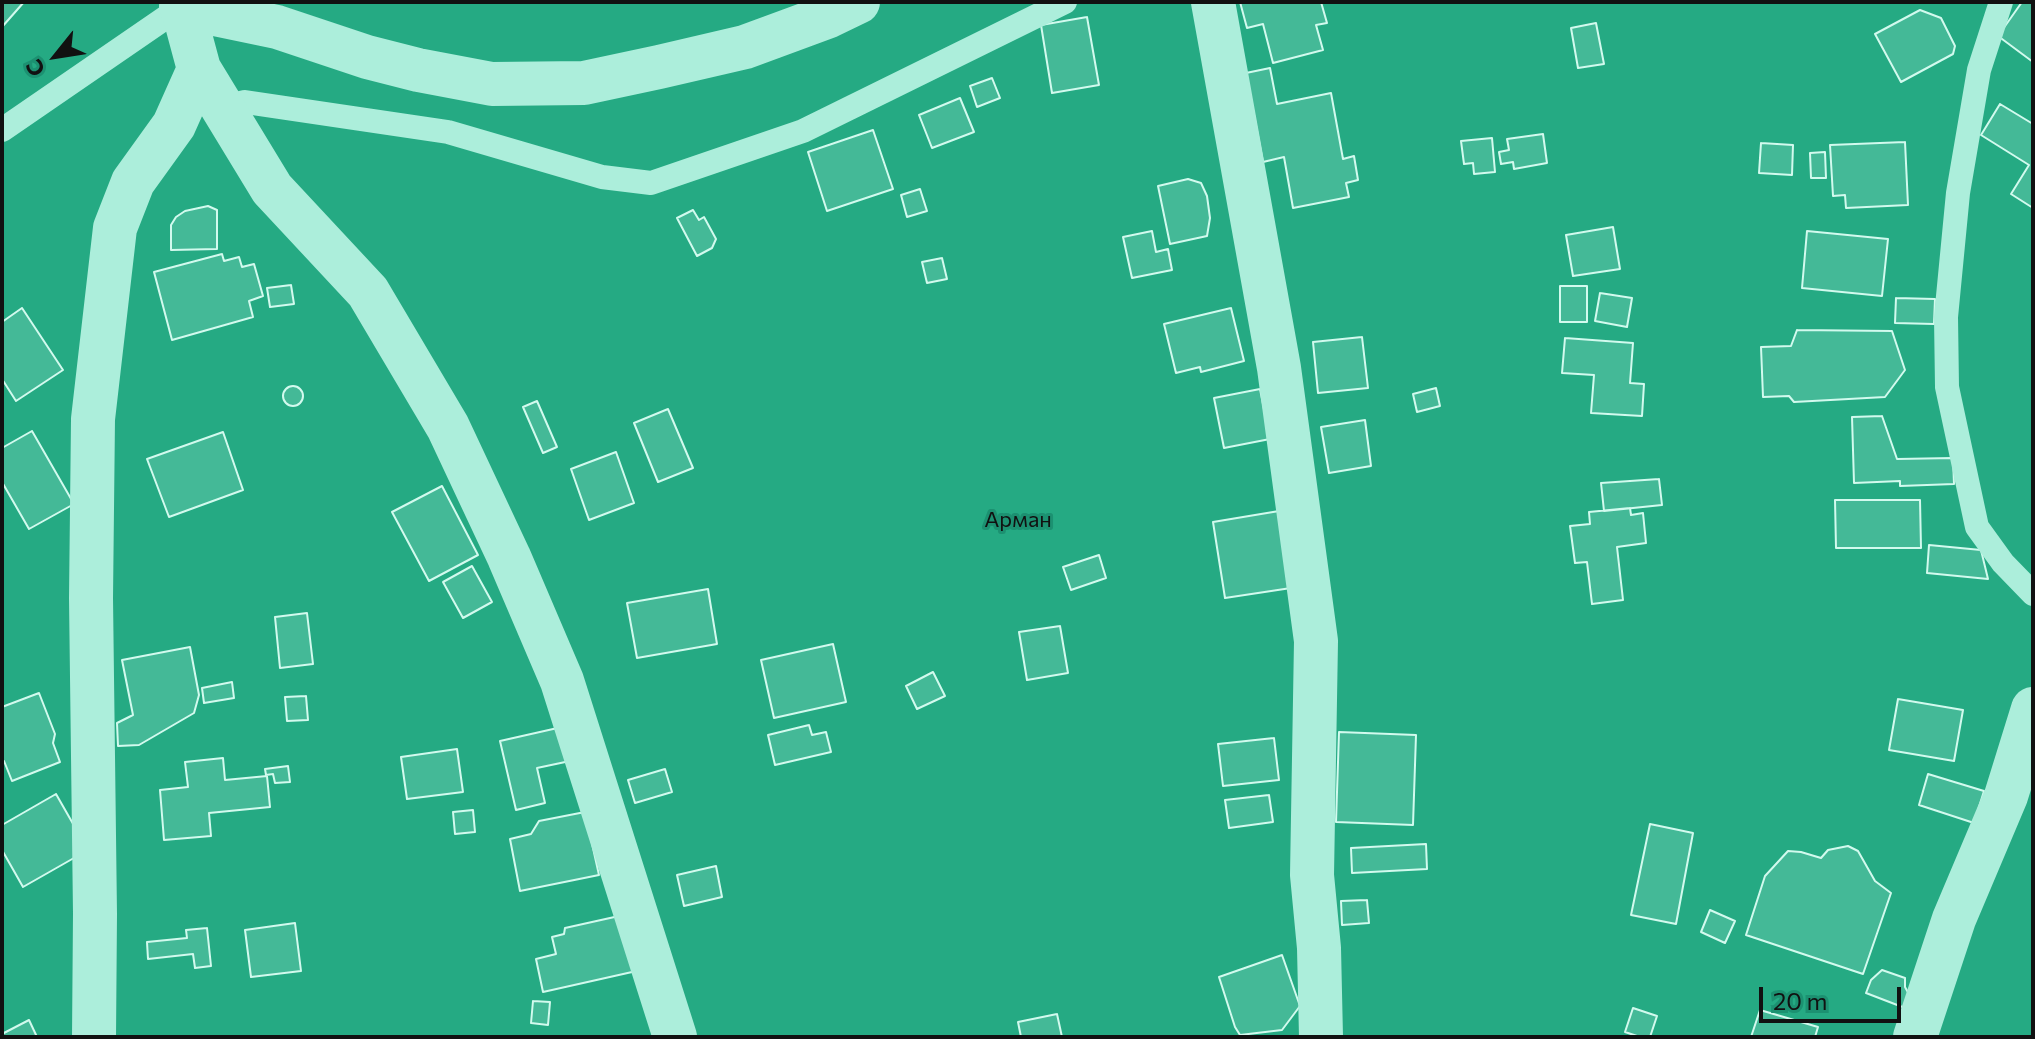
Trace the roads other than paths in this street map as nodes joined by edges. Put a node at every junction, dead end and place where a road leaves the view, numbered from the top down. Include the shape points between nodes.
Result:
1 (858, 2) edge
2 (1065, 2) edge
3 (1213, 2) edge
4 (2001, 2) edge
5 (181, 4) edge
6 (199, 69) junction
7 (223, 107) junction
8 (2, 130) edge
9 (2033, 594) edge
10 (2033, 709) edge
11 (94, 1037) edge
12 (675, 1037) edge
13 (1321, 1037) edge
14 (1915, 1037) edge

1 - 5 street via 745,47 659,67 584,83 492,84 392,64 277,27
2 - 7 lane via 803,131 651,183 602,177 448,132 245,102
3 - 13 street via 1279,368 1316,641 1312,875
4 - 9 lane via 1979,70 1958,193 1946,317 1947,387 1977,527
5 - 6 street
5 - 8 lane
6 - 7 street
6 - 11 street via 174,125 133,182 115,228 95,404
7 - 12 street via 272,189 368,292 448,427 562,681
10 - 14 street via 2006,796 1954,919

